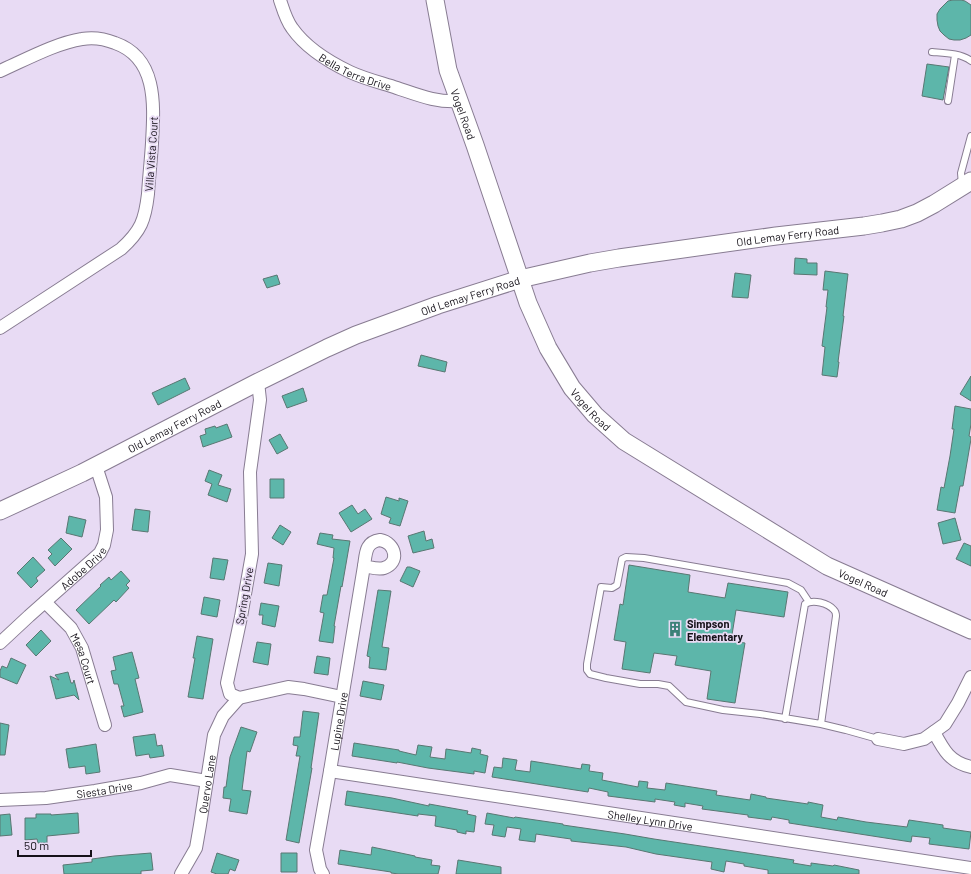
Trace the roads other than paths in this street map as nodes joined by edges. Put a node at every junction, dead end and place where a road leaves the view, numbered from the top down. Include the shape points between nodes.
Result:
1 (280, 0) edge
2 (435, 0) edge
3 (932, 52) dead end
4 (955, 55) junction
5 (971, 61) edge
6 (0, 71) edge
7 (948, 100) dead end
8 (460, 101) junction
9 (971, 136) edge
10 (966, 184) edge
11 (520, 279) junction
12 (0, 328) edge
13 (258, 382) junction
14 (96, 466) junction
15 (0, 511) edge
16 (364, 566) dead end
17 (45, 602) junction
18 (809, 602) junction
19 (971, 630) edge
20 (0, 643) edge
21 (971, 677) edge
22 (239, 698) junction
23 (342, 698) junction
24 (785, 719) junction
25 (821, 724) junction
26 (105, 725) dead end
27 (934, 732) junction
28 (878, 739) joint
29 (971, 767) edge
30 (330, 771) junction
31 (207, 781) junction
32 (0, 800) edge
33 (971, 868) edge
34 (181, 874) edge
35 (323, 874) edge

1 - 8 street, Bella Terra Drive via 291,28 310,47 336,65 351,73 430,99
2 - 8 main road, Vogel Road via 448,70
3 - 4 lane
4 - 5 lane
4 - 7 lane
6 - 12 street, Villa Vista Court via 71,42 90,38 109,40 131,51 138,59 150,79 153,102 148,194 144,219 138,231 121,249
8 - 11 main road, Vogel Road
9 - 10 lane via 961,173
10 - 11 main road, Old Lemay Ferry Road via 917,213 882,223 619,258
11 - 13 main road, Old Lemay Ferry Road via 356,335
11 - 19 main road, Vogel Road via 548,348 572,388 595,415 624,441 827,566
13 - 14 main road, Old Lemay Ferry Road
13 - 22 street, Spring Drive via 260,400 250,472 252,554 227,683 230,694
14 - 15 main road, Old Lemay Ferry Road
14 - 17 street, Adobe Drive via 106,497 107,530 104,545 100,553
16 - 23 street, Lupine Drive
17 - 20 street, Adobe Drive
17 - 26 street, Mesa Court via 71,628 82,648
18 - 24 lane via 805,604
18 - 24 lane via 801,590 788,583 644,558 622,559 617,585 612,588 601,587 587,664 590,674 640,684 669,686 686,702
18 - 25 lane via 827,605 834,610 836,616
21 - 27 street via 945,724
22 - 23 street via 288,687
22 - 31 street, Quervo Lane via 224,716 214,735
23 - 30 street, Lupine Drive
24 - 25 lane
25 - 28 lane
27 - 28 street via 924,739 904,744
27 - 29 street via 943,749 956,762
30 - 33 street, Shelley Lynn Drive
30 - 35 street, Lupine Drive via 316,850
31 - 32 street, Siesta Drive via 170,775 95,791 46,798
31 - 34 street, Quervo Lane via 196,848

